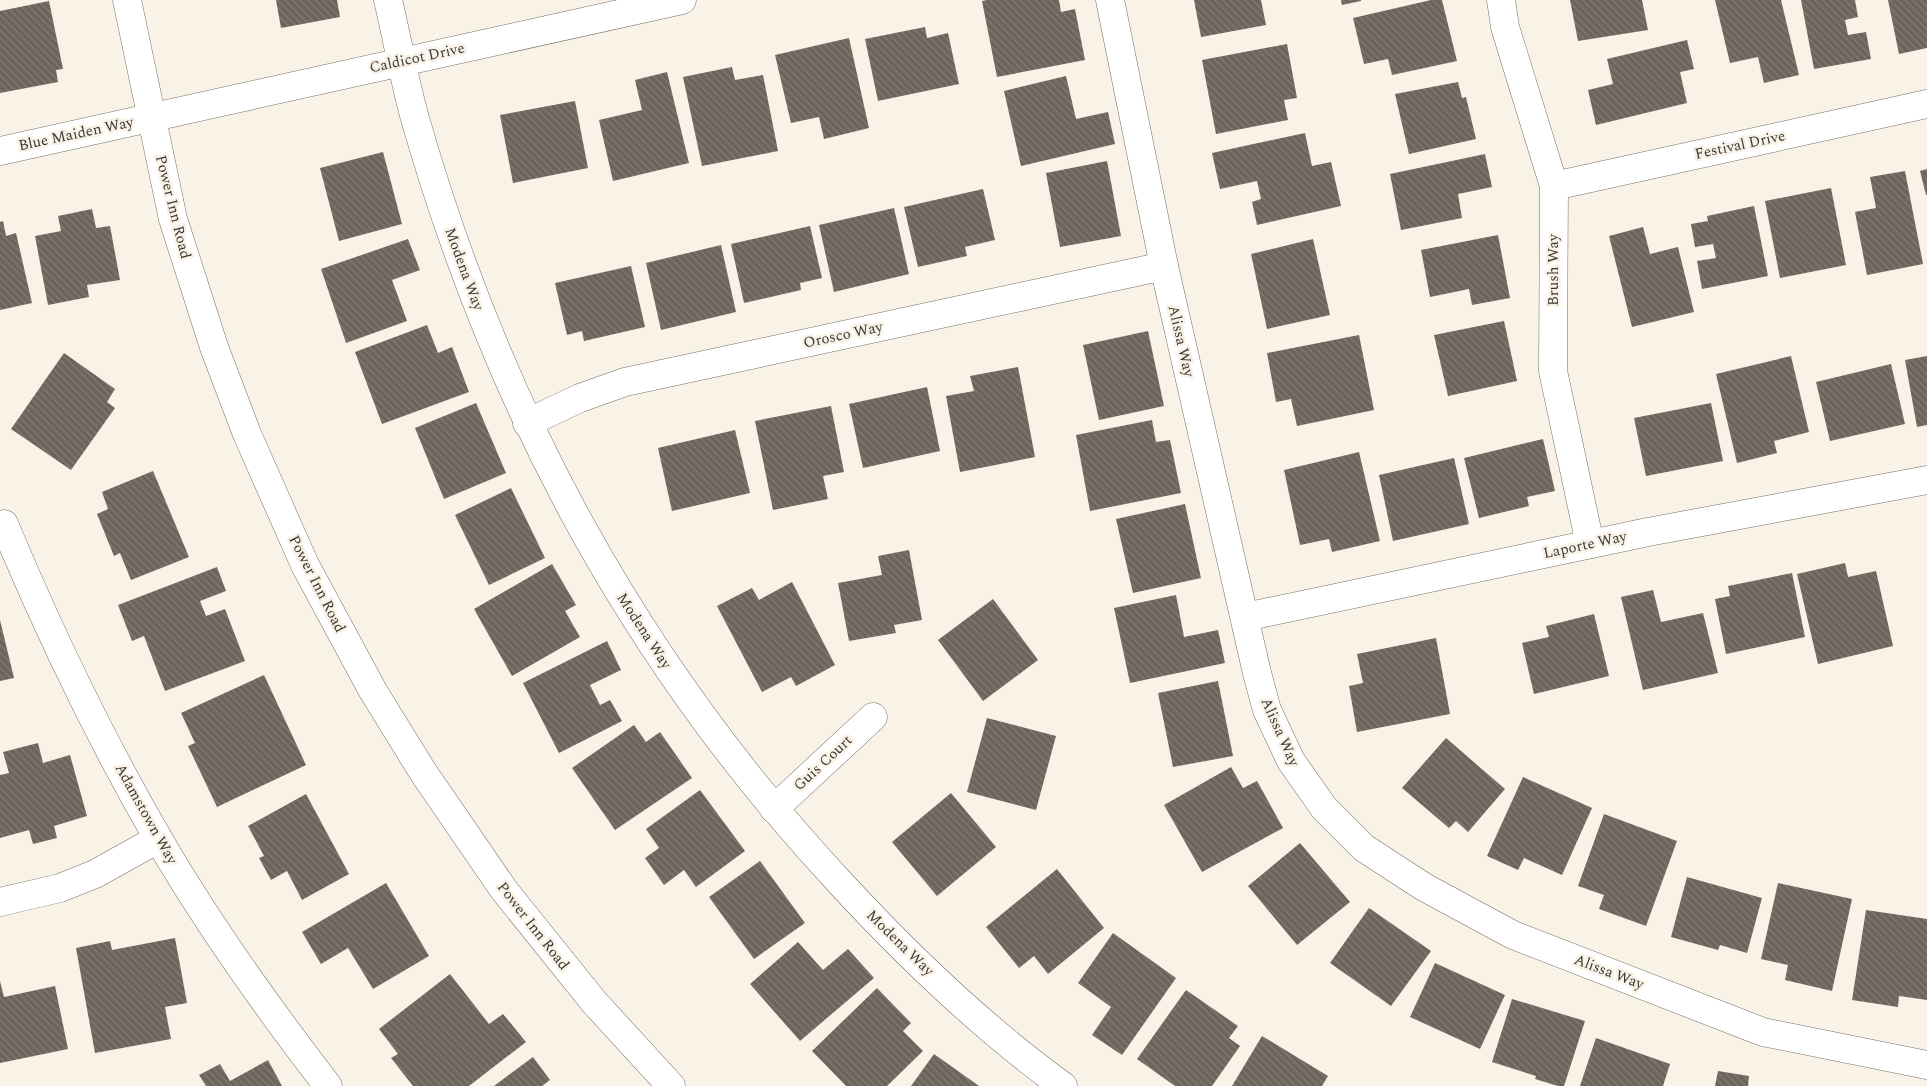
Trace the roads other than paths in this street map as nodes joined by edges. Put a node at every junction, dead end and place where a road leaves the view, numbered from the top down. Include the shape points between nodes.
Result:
1 (127, 0) edge
2 (388, 0) edge
3 (682, 0) edge
4 (1110, 0) edge
5 (1501, 0) edge
6 (402, 62) junction
7 (1927, 104) edge
8 (153, 117) junction
9 (0, 150) edge
10 (1554, 186) junction
11 (1164, 266) junction
12 (527, 423) junction
13 (1927, 480) edge
14 (0, 524) edge
15 (1590, 544) junction
16 (1245, 617) junction
17 (873, 717) dead end
18 (774, 810) junction
19 (158, 839) junction
20 (0, 902) edge
21 (1927, 1065) edge
22 (328, 1086) edge
23 (671, 1086) edge
24 (1063, 1086) edge

1 - 8 street, Power Inn Road
2 - 6 street, Modena Way
3 - 6 street, Caldicot Drive
4 - 11 street, Alissa Way
5 - 10 street, Brush Way via 1505,27
6 - 8 street, Caldicot Drive
6 - 12 street, Modena Way via 413,112 441,205 476,304
7 - 10 street, Festival Drive
8 - 9 street, Blue Maiden Way
8 - 23 street, Power Inn Road via 174,220 214,347 247,434 305,565 373,691 423,772 504,890 594,1002
10 - 15 street, Brush Way via 1553,371
11 - 12 street, Orosco Way via 625,382 580,398
11 - 16 street, Alissa Way
12 - 18 street, Modena Way via 614,585 685,693
13 - 15 street, Laporte Way
14 - 19 street, Adamstown Way via 4,524 86,706
15 - 16 street, Laporte Way
16 - 21 street, Alissa Way via 1268,710 1291,761 1324,808 1364,848 1424,888 1512,936 1763,1032
17 - 18 street, Guis Court
18 - 24 street, Modena Way via 889,936 983,1022
19 - 20 street via 95,874 60,888
19 - 22 street, Adamstown Way via 267,1006

